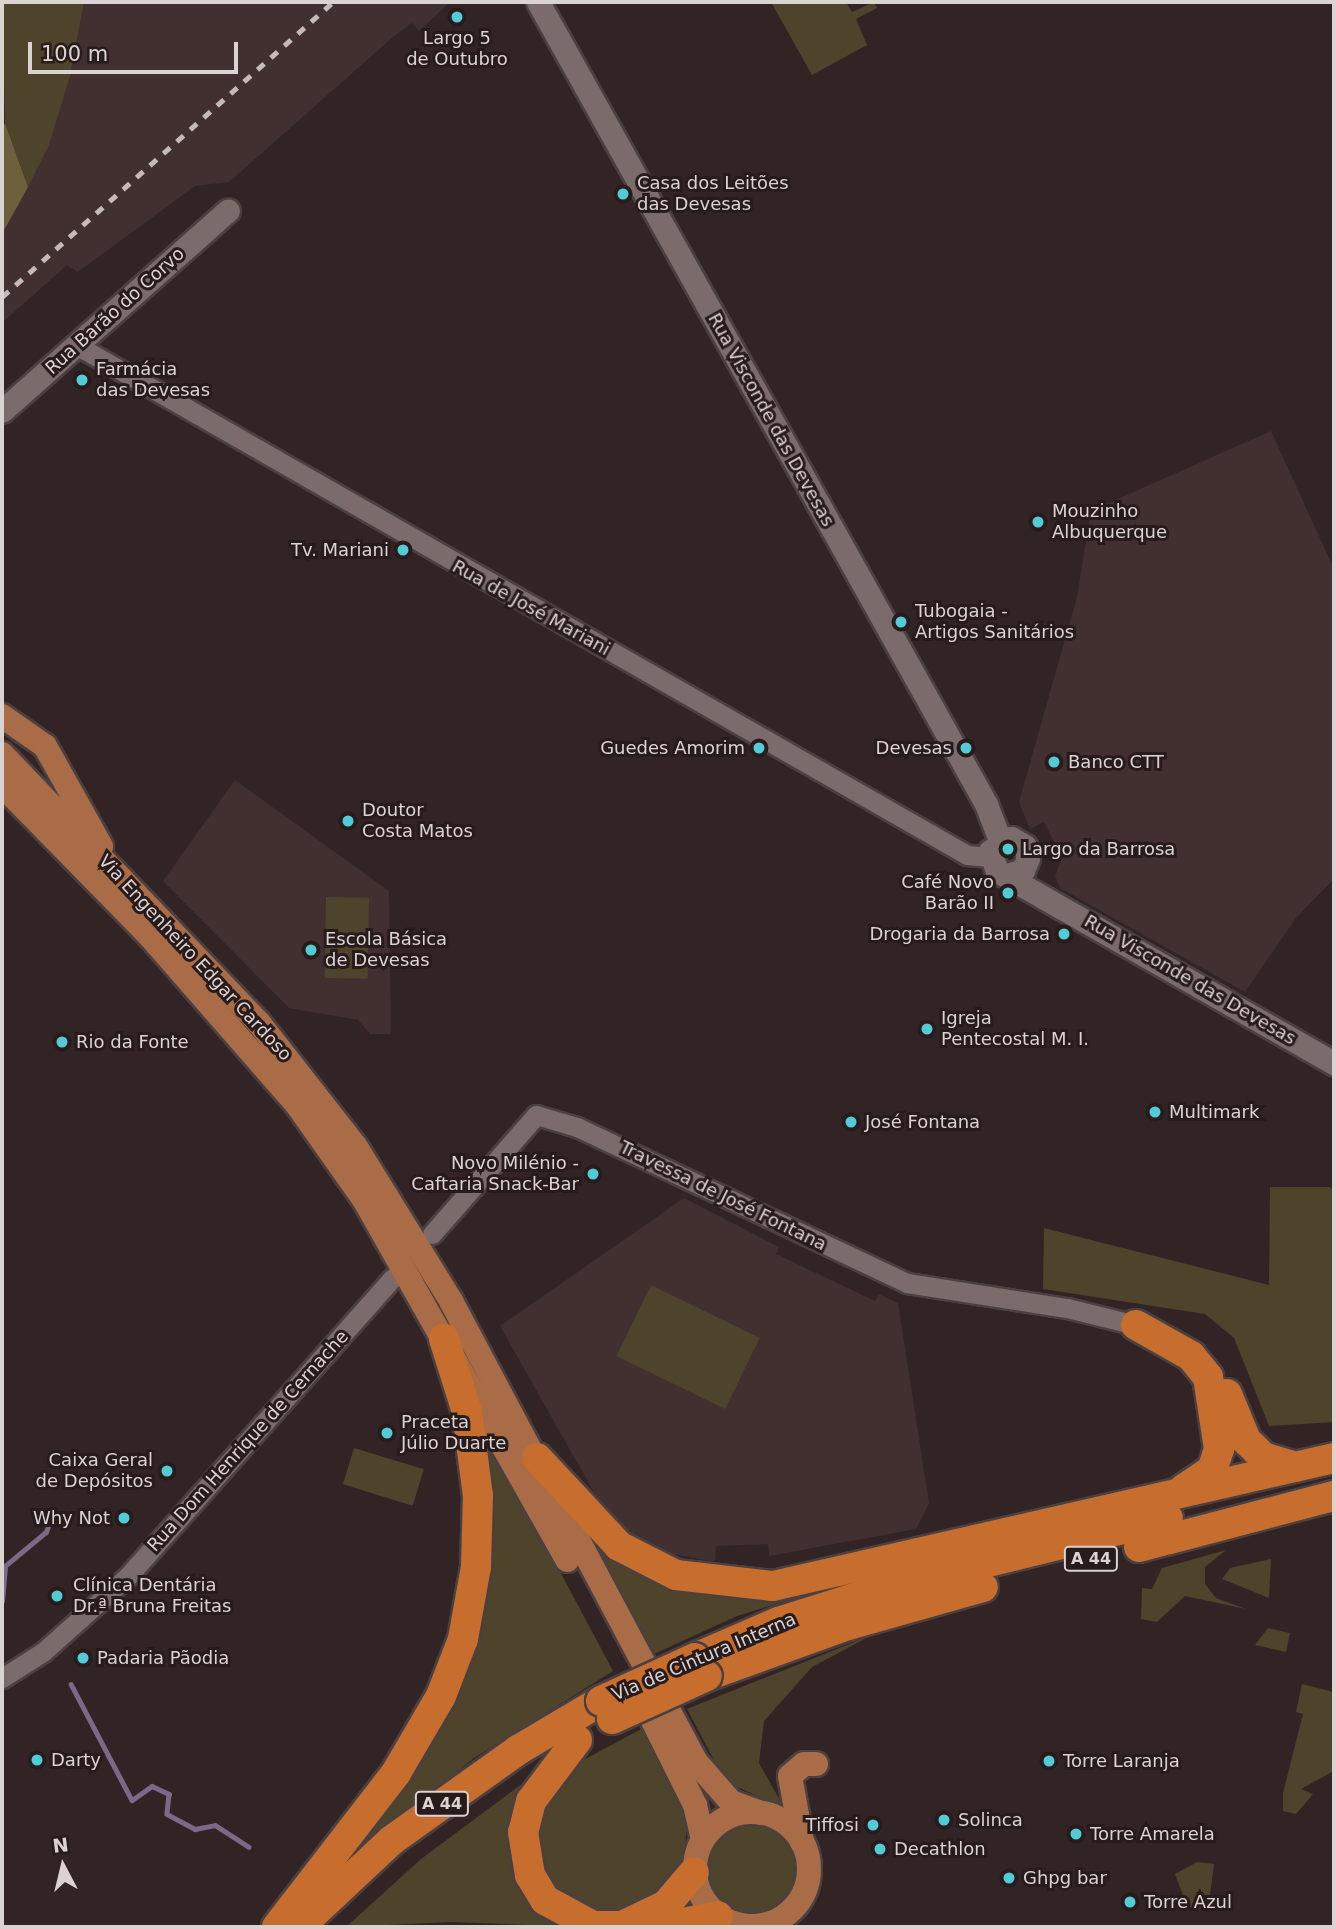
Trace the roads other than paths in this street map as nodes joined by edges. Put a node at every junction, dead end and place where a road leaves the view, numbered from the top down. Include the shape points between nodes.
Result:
1 (538, 2) edge
2 (228, 210) dead end
3 (78, 346) junction
4 (2, 411) edge
5 (2, 716) edge
6 (2, 754) edge
7 (2, 785) edge
8 (995, 848) junction
9 (1027, 863) junction
10 (110, 866) junction
11 (1007, 875) junction
12 (1046, 895) junction
13 (1334, 1063) edge
14 (432, 1234) dead end
15 (393, 1278) dead end
16 (1136, 1325) junction
17 (444, 1339) junction
18 (537, 1458) junction
19 (1334, 1458) edge
20 (1295, 1467) junction
21 (1334, 1473) edge
22 (1334, 1496) edge
23 (1170, 1497) junction
24 (1026, 1533) junction
25 (895, 1585) junction
26 (701, 1667) junction
27 (2, 1678) edge
28 (607, 1710) junction
29 (577, 1740) junction
30 (816, 1763) dead end
31 (762, 1813) junction
32 (703, 1839) junction
33 (802, 1842) junction
34 (694, 1872) junction
35 (718, 1916) junction
36 (795, 1917) edge
37 (277, 1927) edge
38 (299, 1927) edge
39 (325, 1927) edge
40 (663, 1927) edge
41 (751, 1927) edge

1 - 8 main road, Rua Visconde das Devesas via 986,804
2 - 3 main road, Rua Barão do Corvo
3 - 4 main road, Rua Barão do Corvo
3 - 8 street, Rua de José Mariani via 967,855
5 - 10 main road via 45,746
6 - 10 main road, Via Engenheiro Edgar Cardoso
7 - 17 main road, Via Engenheiro Edgar Cardoso via 149,935 298,1106 365,1201
8 - 9 main road via 1021,842
8 - 11 main road
9 - 11 main road
9 - 12 main road, Rua Visconde das Devesas
10 - 18 main road, Via Engenheiro Edgar Cardoso via 259,1023 356,1147 451,1301
11 - 12 main road, Rua Visconde das Devesas
12 - 13 main road, Rua Visconde das Devesas
14 - 16 street, Travessa de José Fontana via 536,1115 600,1138 907,1283 1067,1308
15 - 27 street, Rua Dom Henrique de Cernache via 128,1576 43,1651
16 - 20 highway via 1179,1332 1202,1347 1220,1370 1246,1440 1263,1457
16 - 23 highway via 1191,1356 1208,1377 1220,1425 1212,1470
17 - 32 main road, Via Engenheiro Edgar Cardoso via 670,1750
17 - 37 highway via 467,1412 478,1496 476,1567 463,1639 441,1696 396,1773
18 - 24 highway via 619,1546 676,1575 712,1584 773,1586
18 - 31 main road, Via Engenheiro Edgar Cardoso via 696,1762 731,1802
19 - 20 highway
20 - 23 highway
21 - 25 highway, Via de Cintura Interna / A 44 via 956,1575
22 - 26 highway, Via de Cintura Interna / A 44
23 - 24 highway
24 - 25 highway
25 - 26 highway, Via de Cintura Interna / A 44 via 778,1622
26 - 28 highway, Via de Cintura Interna / A 44, bridge
28 - 29 highway, Via de Cintura Interna / A 44
28 - 38 highway, Via de Cintura Interna / A 44 via 518,1749 392,1840
29 - 34 highway via 531,1801 523,1832 530,1875 545,1900 593,1926 622,1926 666,1905
29 - 39 highway, Via de Cintura Interna / A 44 via 530,1765 405,1854
30 - 33 main road via 804,1764 790,1776
31 - 32 main road via 728,1817
31 - 33 main road via 785,1823
32 - 34 main road
33 - 36 main road via 809,1875
34 - 35 main road via 702,1896
35 - 40 highway
35 - 41 main road
36 - 41 main road

